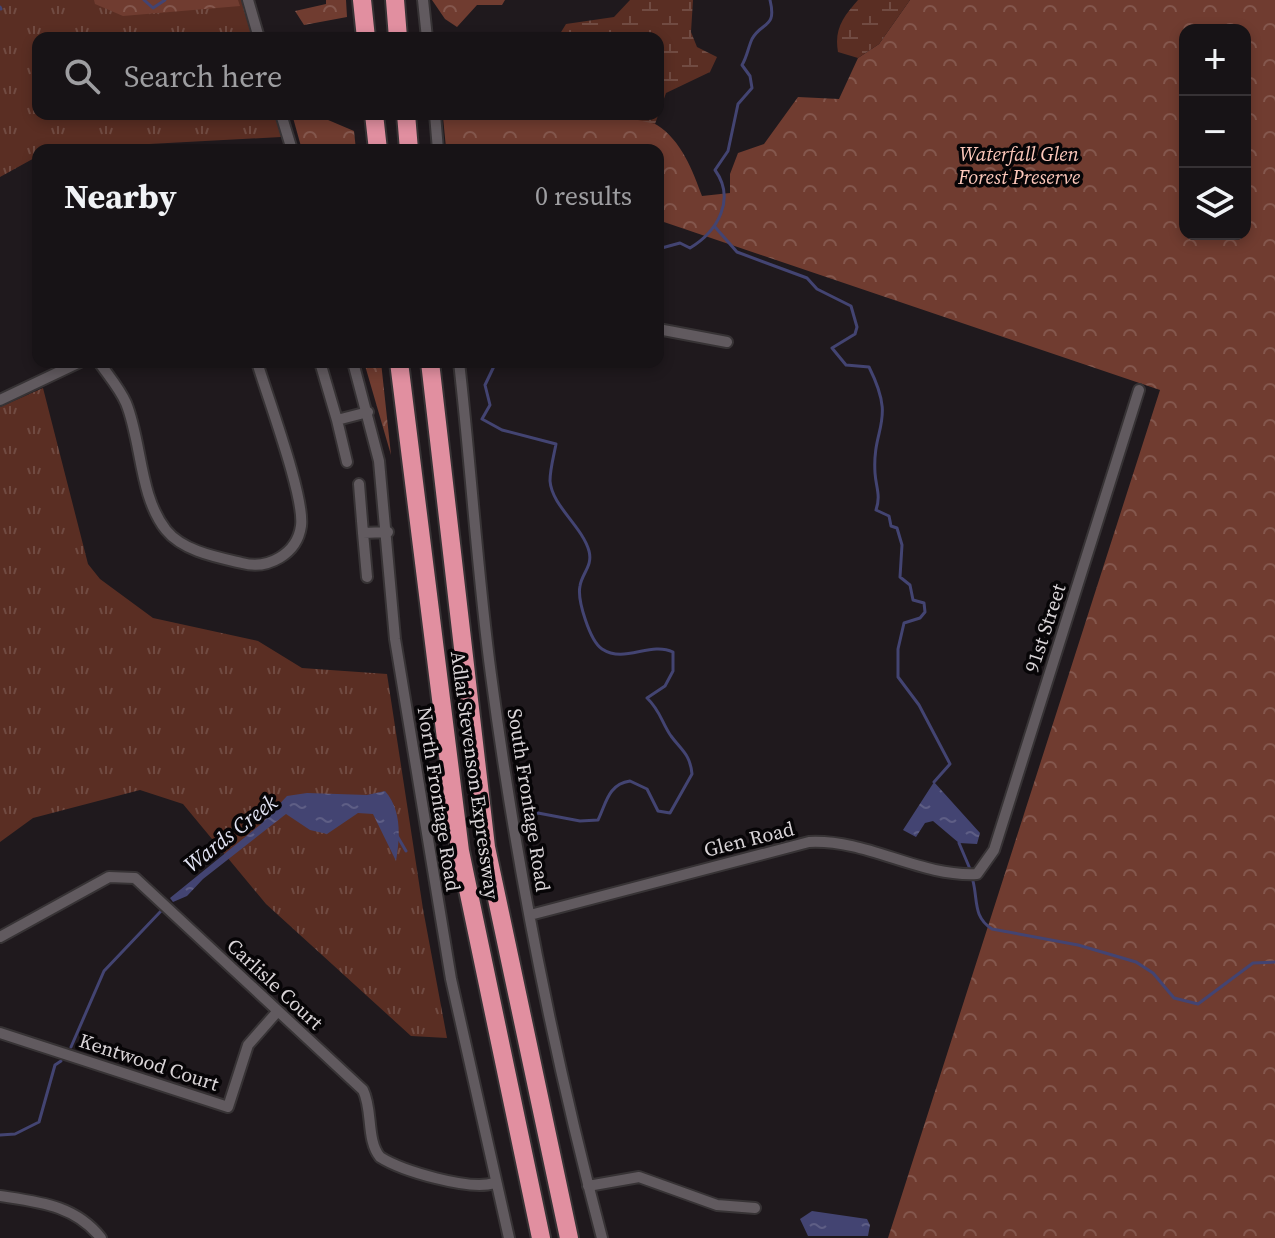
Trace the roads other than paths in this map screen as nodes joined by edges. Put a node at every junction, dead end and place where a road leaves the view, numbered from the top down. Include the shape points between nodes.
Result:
1 (248, 0) edge
2 (362, 0) edge
3 (395, 0) edge
4 (423, 0) edge
5 (257, 32) edge
6 (365, 32) edge
7 (398, 32) edge
8 (426, 32) edge
9 (283, 120) edge
10 (375, 120) edge
11 (406, 120) edge
12 (436, 120) edge
13 (290, 144) edge
14 (377, 144) edge
15 (408, 144) edge
16 (438, 144) edge
17 (664, 330) edge
18 (727, 342) dead end
19 (67, 368) edge
20 (103, 368) edge
21 (259, 368) edge
22 (322, 368) edge
23 (355, 368) edge
24 (400, 368) edge
25 (431, 368) edge
26 (460, 368) edge
27 (1139, 390) dead end
28 (0, 400) edge
29 (368, 412) junction
30 (337, 420) junction
31 (347, 462) dead end
32 (359, 484) dead end
33 (388, 532) junction
34 (363, 533) junction
35 (367, 577) dead end
36 (977, 874) joint
37 (530, 915) junction
38 (0, 937) edge
39 (277, 1012) junction
40 (0, 1033) edge
41 (494, 1183) junction
42 (588, 1186) junction
43 (0, 1196) edge
44 (755, 1208) dead end
45 (101, 1238) edge
46 (509, 1238) edge
47 (541, 1238) edge
48 (569, 1238) edge
49 (602, 1238) edge

1 - 5 street
2 - 6 highway
3 - 7 highway
4 - 8 street
9 - 13 street
10 - 14 highway
11 - 15 highway
12 - 16 street
17 - 18 street
19 - 28 street
20 - 21 street via 125,402 158,520 180,543 244,564 276,562 298,537 301,516
22 - 30 street
23 - 29 street, North Frontage Road
24 - 47 highway, Adlai Stevenson Expressway via 460,851
25 - 48 highway, Adlai Stevenson Expressway via 486,847
26 - 37 street, South Frontage Road via 490,674
27 - 36 street, 91st Street via 994,850
29 - 30 street
29 - 33 street, North Frontage Road
30 - 31 street
32 - 34 street
33 - 34 street
33 - 41 street, North Frontage Road via 395,639 434,884
34 - 35 street
36 - 37 street, Glen Road via 949,875 853,845 809,842
37 - 42 street, South Frontage Road
38 - 39 street, Carlisle Court via 109,877 129,876
39 - 40 street, Kentwood Court via 248,1045 228,1107
39 - 41 street, Carlisle Court via 363,1090 380,1157 461,1184
41 - 46 street, North Frontage Road
42 - 44 street via 639,1177 717,1205
42 - 49 street, South Frontage Road
43 - 45 street via 63,1208

